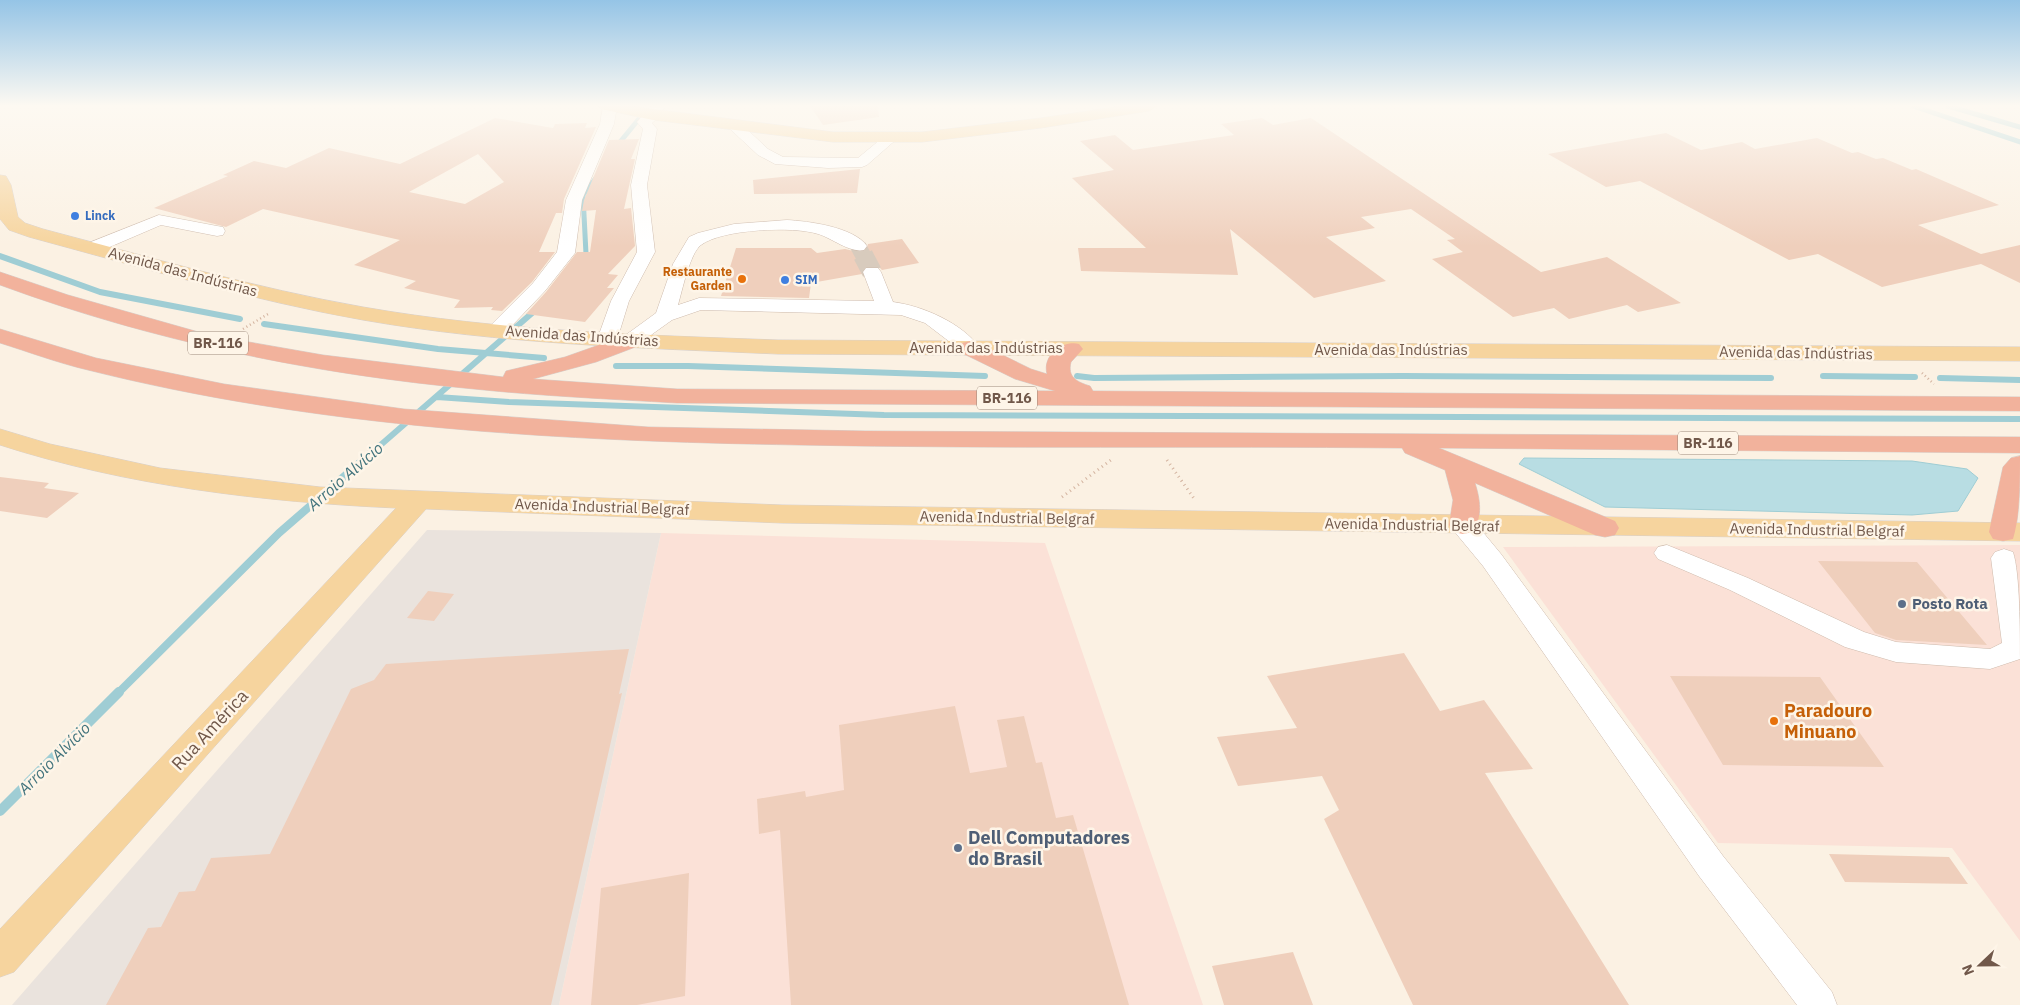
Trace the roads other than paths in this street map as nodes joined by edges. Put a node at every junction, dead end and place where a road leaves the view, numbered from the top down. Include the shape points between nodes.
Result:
1 (594, 153) edge
2 (645, 153) edge
3 (765, 153) edge
4 (873, 153) edge
5 (0, 180) edge
6 (217, 231) dead end
7 (858, 246) tunnel mouth
8 (92, 248) junction
9 (872, 272) tunnel mouth
10 (0, 278) edge
11 (886, 307) junction
12 (665, 316) junction
13 (499, 330) junction
14 (0, 336) edge
15 (618, 341) junction
16 (970, 348) junction
17 (1071, 349) junction
18 (2020, 354) edge
19 (479, 383) junction
20 (1067, 385) junction
21 (1101, 399) junction
22 (2020, 404) edge
23 (0, 437) edge
24 (1396, 440) junction
25 (2020, 445) edge
26 (1456, 463) junction
27 (2020, 464) edge
28 (418, 501) junction
29 (1463, 526) junction
30 (1605, 528) junction
31 (2009, 541) edge
32 (1667, 553) dead end
33 (0, 958) edge
34 (1818, 1005) edge

1 - 13 lane via 574,200 566,253
2 - 15 lane via 639,185 646,252 620,300
3 - 4 lane via 780,161 862,162
5 - 8 main road, Avenida das Indústrias via 6,214 14,224
6 - 8 lane via 159,220
7 - 12 lane via 842,236 790,224 711,234 694,242 682,265
8 - 13 main road, Avenida das Indústrias via 289,300 412,321
9 - 11 lane
10 - 19 highway, BR-116 via 60,300 207,341 323,362
11 - 12 lane via 699,304
11 - 16 lane via 912,309 925,314
12 - 15 lane
13 - 15 main road, Avenida das Indústrias
14 - 24 highway, BR-116 via 92,364 224,392 442,420 648,435 865,439
15 - 16 main road, Avenida das Indústrias via 778,347
15 - 19 highway via 608,351 559,366
16 - 17 main road, Avenida das Indústrias
16 - 20 highway via 1023,374
17 - 18 main road, Avenida das Indústrias
17 - 20 highway via 1057,362 1056,370
19 - 21 highway, BR-116 via 677,396
20 - 21 highway
21 - 22 highway, BR-116
23 - 28 main road, Avenida Industrial Belgraf via 44,451 160,476 329,497
24 - 25 highway, BR-116
24 - 26 highway
26 - 29 highway via 1468,500
26 - 30 highway
27 - 31 highway via 2016,466
28 - 29 main road, Avenida Industrial Belgraf via 782,514
28 - 33 main road, Rua América
29 - 30 main road, Avenida Industrial Belgraf
29 - 34 lane via 1492,560 1711,866
30 - 31 main road, Avenida Industrial Belgraf
31 - 32 lane via 2016,645 2009,653 1990,659 1896,652 1862,643

